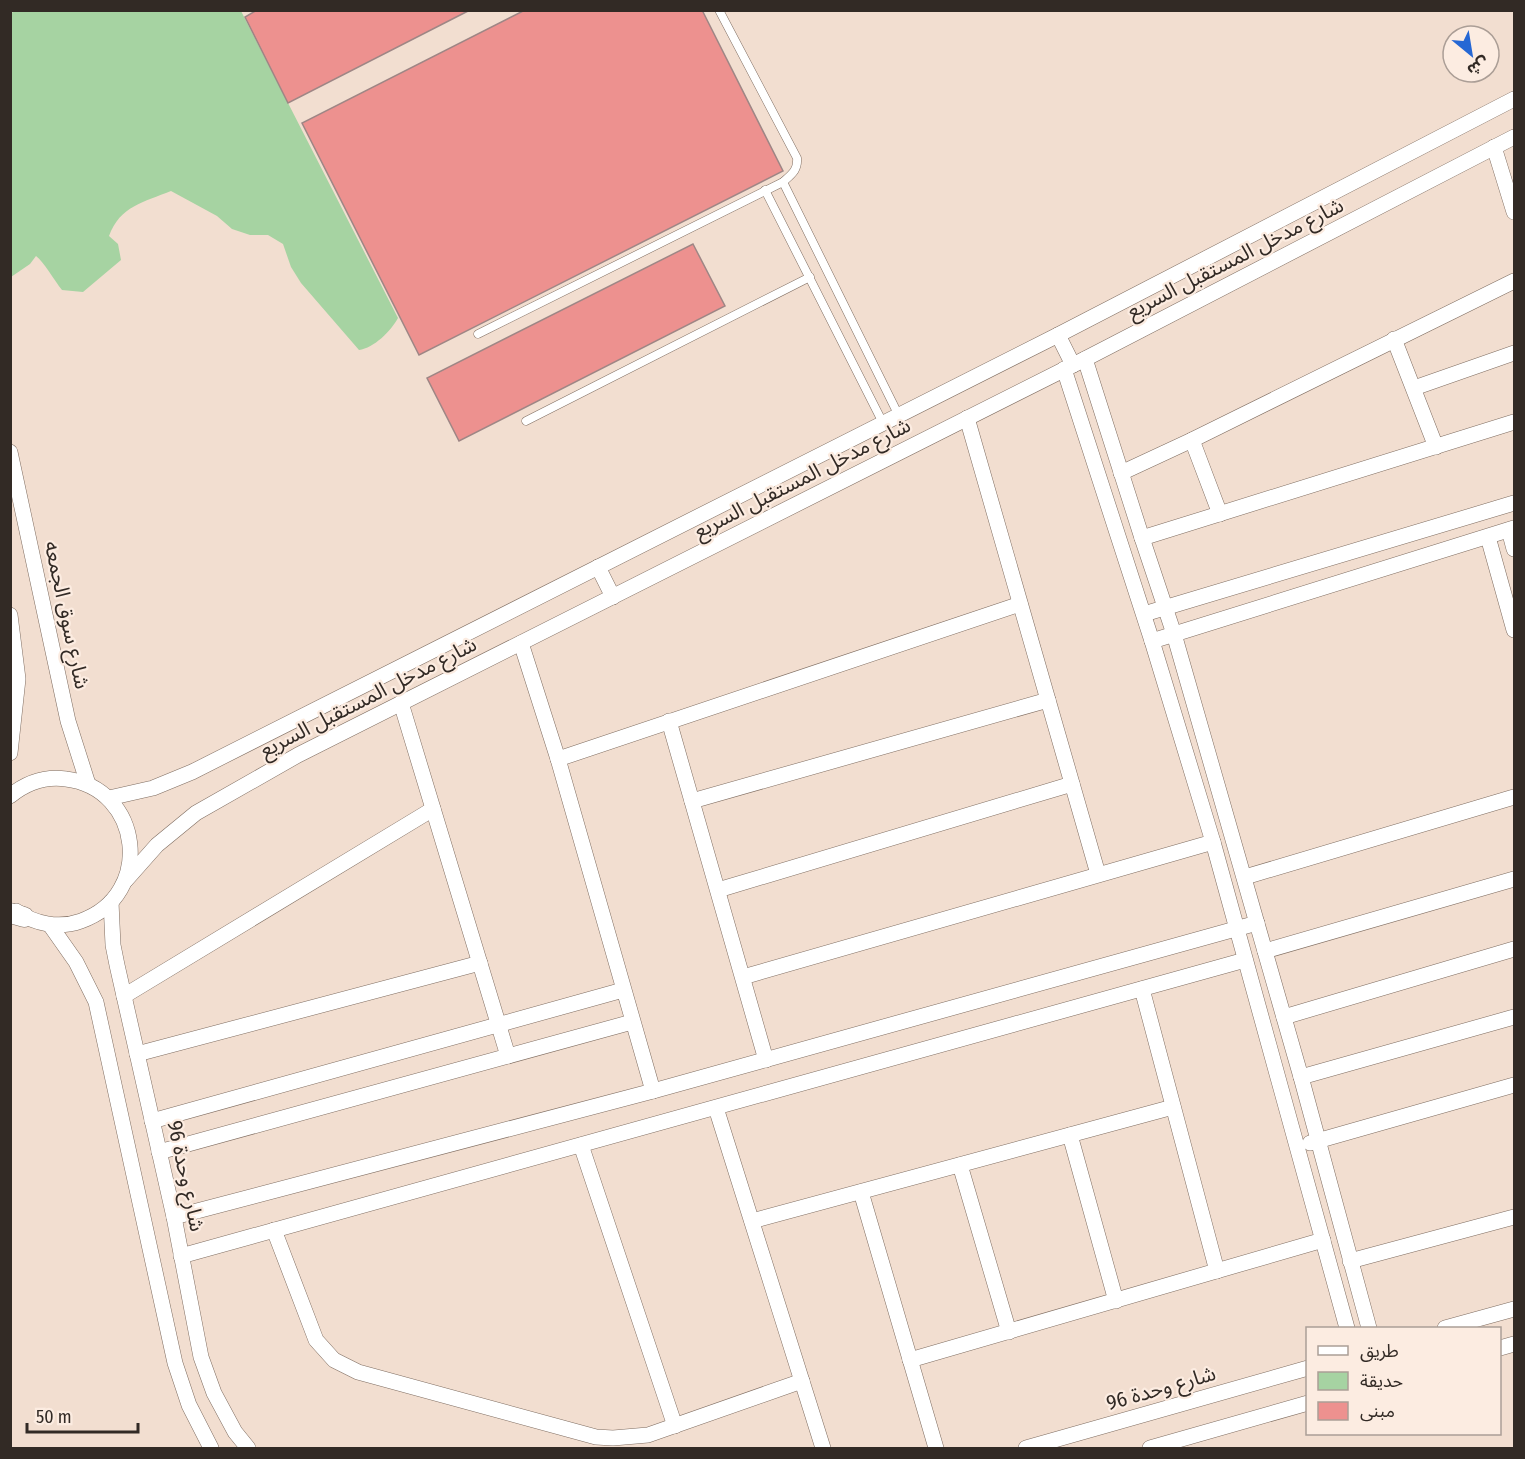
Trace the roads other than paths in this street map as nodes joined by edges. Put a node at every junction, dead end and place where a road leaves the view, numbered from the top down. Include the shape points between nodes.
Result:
1 (719, 10) edge
2 (1515, 99) edge
3 (1515, 137) edge
4 (1494, 147) junction
5 (783, 182) junction
6 (765, 190) junction
7 (1515, 212) edge
8 (810, 277) junction
9 (1515, 281) edge
10 (478, 334) dead end
11 (1058, 335) junction
12 (1394, 339) junction
13 (1515, 353) edge
14 (1074, 364) junction
15 (1414, 388) junction
16 (899, 416) junction
17 (966, 418) junction
18 (526, 421) dead end
19 (883, 423) junction
20 (1515, 423) edge
21 (1192, 440) junction
22 (1436, 447) junction
23 (10, 452) edge
24 (1121, 473) junction
25 (1515, 503) edge
26 (1220, 514) junction
27 (1512, 529) edge
28 (1488, 537) junction
29 (1142, 538) junction
30 (1515, 549) edge
31 (1333, 558) junction
32 (598, 567) junction
33 (1340, 582) junction
34 (612, 597) junction
35 (1020, 604) junction
36 (1166, 607) junction
37 (1144, 614) junction
38 (10, 615) edge
39 (1515, 630) edge
40 (1174, 634) junction
41 (1152, 640) junction
42 (521, 643) junction
43 (1048, 700) junction
44 (401, 703) junction
45 (669, 722) junction
46 (10, 753) edge
47 (558, 759) junction
48 (88, 784) junction
49 (1072, 784) junction
50 (10, 796) edge
51 (1515, 797) edge
52 (109, 798) junction
53 (692, 801) junction
54 (433, 809) junction
55 (1213, 842) junction
56 (1098, 874) junction
57 (1245, 877) junction
58 (1515, 879) edge
59 (126, 880) junction
60 (718, 890) junction
61 (111, 902) junction
62 (15, 912) edge
63 (1257, 923) junction
64 (50, 925) junction
65 (1237, 928) junction
66 (1515, 950) edge
67 (1265, 951) junction
68 (1245, 960) junction
69 (480, 963) junction
70 (742, 977) junction
71 (1142, 989) junction
72 (623, 990) junction
73 (124, 996) junction
74 (1284, 1017) junction
75 (1515, 1017) edge
76 (632, 1022) junction
77 (499, 1025) junction
78 (137, 1054) junction
79 (508, 1056) junction
80 (766, 1060) junction
81 (1301, 1077) junction
82 (1515, 1085) edge
83 (653, 1091) junction
84 (1173, 1107) junction
85 (716, 1108) junction
86 (152, 1121) junction
87 (1070, 1135) junction
88 (1318, 1141) junction
89 (581, 1145) junction
90 (1297, 1147) junction
91 (159, 1152) junction
92 (960, 1165) junction
93 (861, 1192) junction
94 (174, 1217) junction
95 (1515, 1217) edge
96 (752, 1221) junction
97 (274, 1230) junction
98 (1323, 1240) junction
99 (182, 1256) junction
100 (1350, 1262) junction
101 (1217, 1271) junction
102 (1116, 1300) junction
103 (1515, 1309) edge
104 (1346, 1327) edge
105 (1368, 1327) edge
106 (1452, 1327) edge
107 (1009, 1332) junction
108 (910, 1360) junction
109 (1306, 1369) edge
110 (802, 1381) junction
111 (1306, 1404) edge
112 (675, 1426) junction
113 (211, 1449) edge
114 (248, 1449) edge
115 (823, 1449) edge
116 (936, 1449) edge
117 (1026, 1449) edge
118 (1149, 1449) edge

1 - 5 lane via 797,158 795,172
2 - 11 street, شارع مدخل المستقبل السريع
3 - 4 street, شارع مدخل المستقبل السريع
4 - 7 street
4 - 14 street, شارع مدخل المستقبل السريع
5 - 6 lane
5 - 16 lane
6 - 8 lane
6 - 10 lane
8 - 18 lane
8 - 19 lane
9 - 12 street
11 - 14 street
11 - 16 street, شارع مدخل المستقبل السريع
12 - 15 street
12 - 21 street
13 - 15 street
14 - 17 street, شارع مدخل المستقبل السريع
14 - 24 street
14 - 37 street
15 - 22 street
16 - 19 street, شارع مدخل المستقبل السريع
17 - 34 street, شارع مدخل المستقبل السريع
17 - 35 street
19 - 32 street, شارع مدخل المستقبل السريع
20 - 22 street
21 - 24 street
21 - 26 street
22 - 26 street
23 - 48 street, شارع سوق الجمعه via 68,721
24 - 29 street
25 - 31 street
26 - 29 street
27 - 28 street
27 - 30 street
28 - 33 street
28 - 39 street
29 - 36 street
31 - 33 street
31 - 36 street
32 - 34 street
32 - 52 street, شارع مدخل المستقبل السريع via 192,772 153,788
33 - 40 street
34 - 42 street, شارع مدخل المستقبل السريع
35 - 43 street
35 - 45 street
36 - 37 street
36 - 40 street
37 - 41 street
38 - 46 street via 18,679
40 - 41 street
40 - 57 street
41 - 55 street
42 - 44 street, شارع مدخل المستقبل السريع
42 - 47 street
43 - 49 street
43 - 53 street
44 - 54 street
44 - 59 street, شارع مدخل المستقبل السريع via 196,813 157,845
45 - 47 street
45 - 53 street
47 - 72 street
48 - 50 street via 45,779
48 - 52 street
49 - 56 street
49 - 60 street
51 - 57 street
52 - 59 street via 130,843
53 - 60 street
54 - 69 street
54 - 73 street
55 - 56 street
55 - 65 street
56 - 70 street
57 - 63 street
58 - 67 street
59 - 61 street, شارع مدخل المستقبل السريع
60 - 70 street
61 - 64 street via 89,918
61 - 73 street, شارع وحدة 96 via 113,945
62 - 64 street
63 - 65 street
63 - 67 street
64 - 113 street via 76,962 96,1002 175,1363 189,1405
65 - 68 street
65 - 80 street
66 - 74 street
67 - 74 street
68 - 71 street
68 - 90 street
69 - 77 street
69 - 78 street
70 - 80 street
71 - 84 street
71 - 85 street
72 - 76 street
72 - 77 street
73 - 78 street, شارع وحدة 96
74 - 81 street
75 - 81 street
76 - 79 street
76 - 83 street
77 - 79 street
77 - 86 street
78 - 86 street, شارع وحدة 96
79 - 91 street
80 - 83 street
81 - 88 street
82 - 88 street
83 - 94 street
84 - 87 street
84 - 101 street
85 - 89 street
85 - 96 street
86 - 91 street, شارع وحدة 96
87 - 92 street
87 - 102 street
88 - 90 street
88 - 100 street
89 - 97 street
89 - 112 street
90 - 98 street
91 - 94 street, شارع وحدة 96
92 - 93 street
92 - 107 street
93 - 96 street
93 - 108 street
94 - 99 street, شارع وحدة 96
95 - 100 street
96 - 110 street
97 - 99 street
97 - 112 street via 316,1340 345,1367 596,1437 631,1438
98 - 101 street
98 - 104 street
99 - 114 street, شارع وحدة 96 via 201,1357 213,1393
100 - 105 street
101 - 102 street
102 - 107 street
103 - 106 street
107 - 108 street
108 - 116 street
109 - 117 street, شارع وحدة 96
110 - 112 street
110 - 115 street
111 - 118 street

